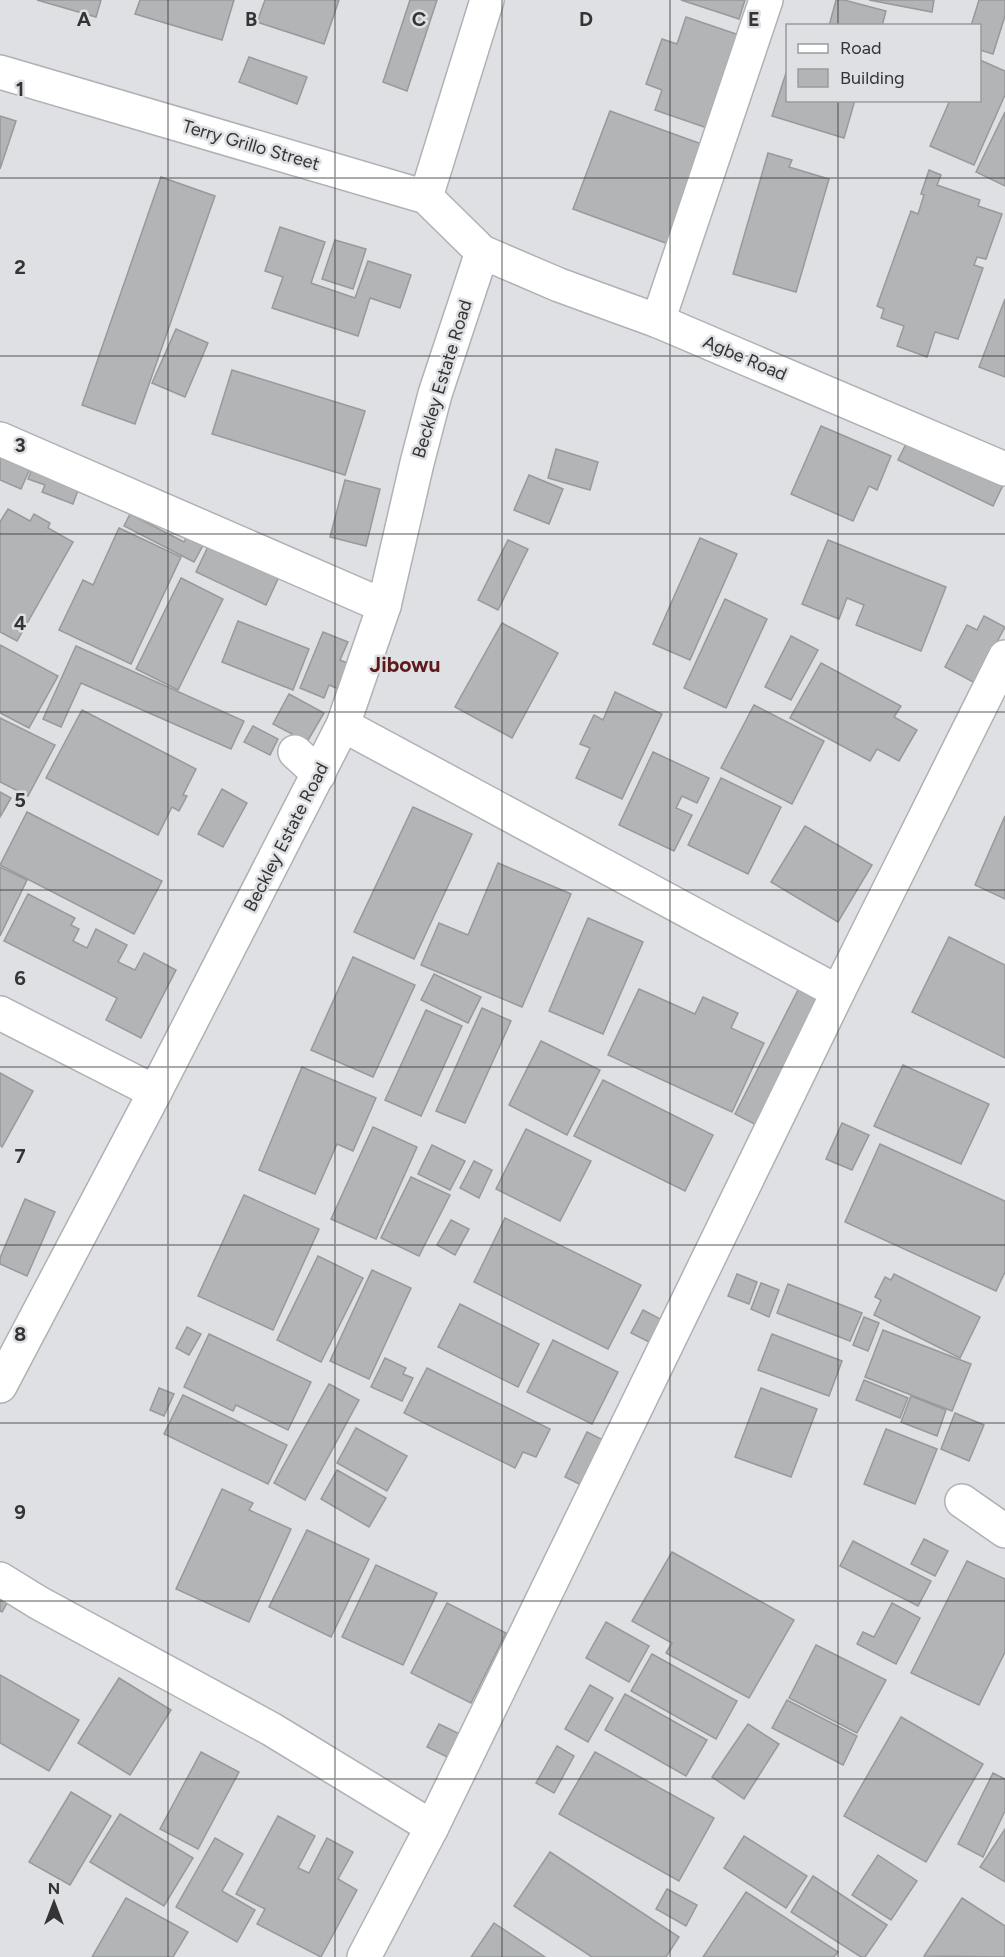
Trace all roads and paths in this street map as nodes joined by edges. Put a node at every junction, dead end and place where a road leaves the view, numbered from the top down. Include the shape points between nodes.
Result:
1 (487, 0) edge
2 (766, 0) edge
3 (0, 72) edge
4 (426, 197) junction
5 (482, 252) junction
6 (658, 321) junction
7 (0, 439) edge
8 (1005, 469) edge
9 (384, 606) junction
10 (1005, 657) edge
11 (344, 725) junction
12 (296, 752) dead end
13 (319, 774) junction
14 (838, 992) junction
15 (0, 1013) edge
16 (155, 1092) junction
17 (0, 1386) edge
18 (962, 1501) dead end
19 (1005, 1531) edge
20 (0, 1579) edge
21 (432, 1827) junction
22 (364, 1957) edge

1 - 4 street
2 - 6 street
3 - 4 street, Terry Grillo Street
4 - 5 street, Terry Grillo Street
5 - 6 street, Agbe Road
5 - 9 street, Beckley Estate Road via 435,394
6 - 8 street, Agbe Road
7 - 9 street
9 - 11 street, Beckley Estate Road
10 - 14 street
11 - 13 street, Beckley Estate Road
11 - 14 street
12 - 13 street
13 - 16 street, Beckley Estate Road
14 - 21 street
15 - 16 street
16 - 17 street, Beckley Estate Road
18 - 19 street
20 - 21 street via 271,1729
21 - 22 street

